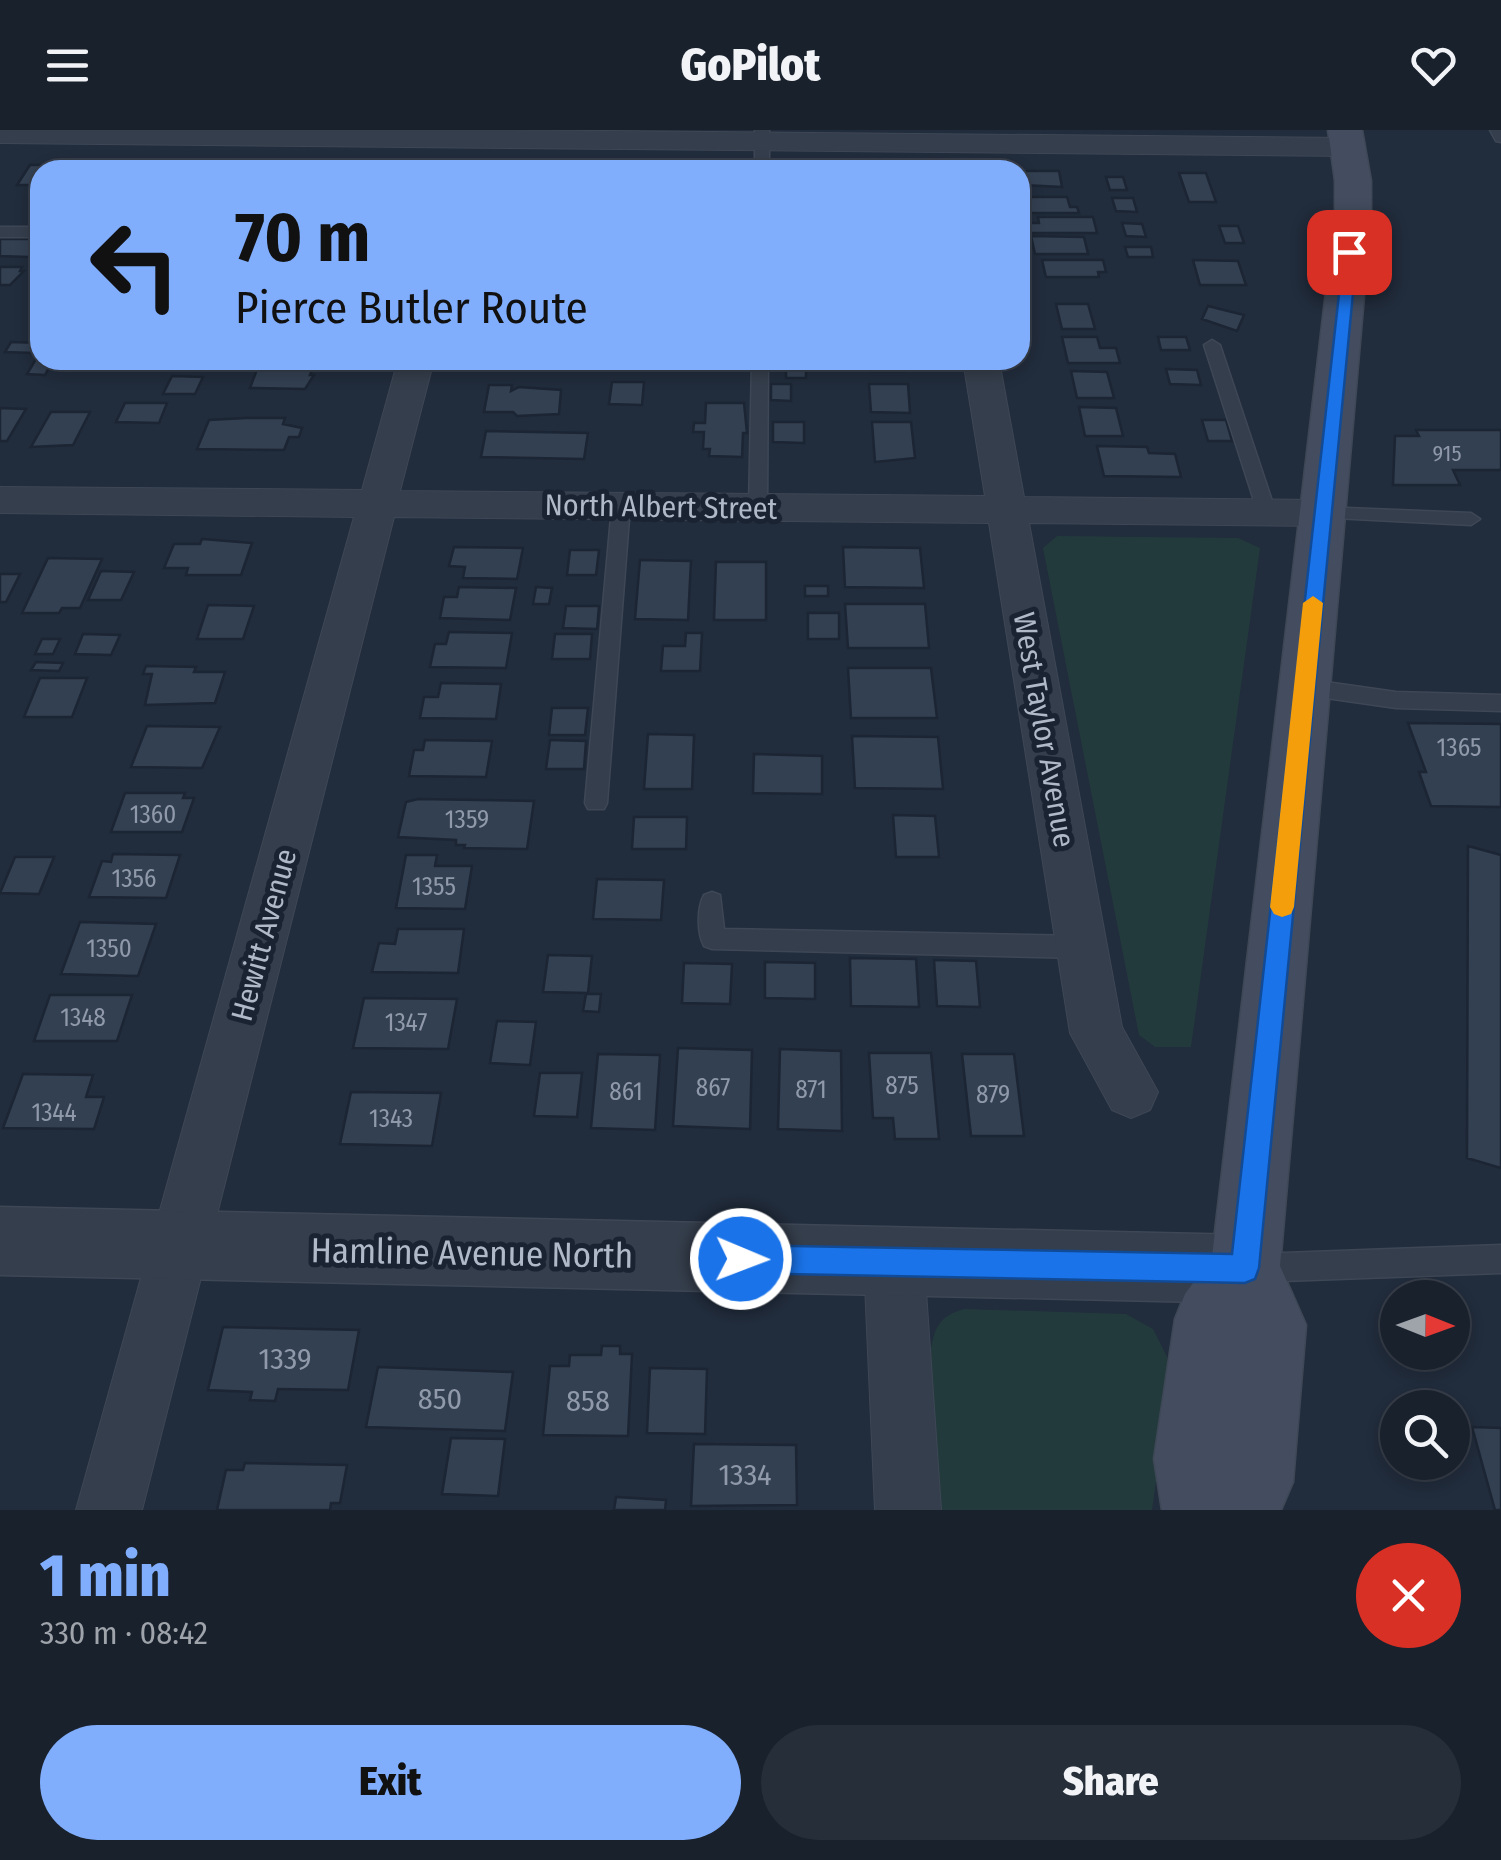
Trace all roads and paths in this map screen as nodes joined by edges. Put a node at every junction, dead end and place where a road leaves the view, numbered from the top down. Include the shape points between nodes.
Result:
1 (1497, 130) edge
2 (0, 134) edge
3 (268, 134) edge
4 (474, 135) edge
5 (1501, 138) edge
6 (1347, 139) edge
7 (762, 147) edge
8 (948, 148) edge
9 (468, 160) edge
10 (0, 232) edge
11 (30, 232) edge
12 (1212, 344) dead end
13 (413, 370) edge
14 (760, 370) edge
15 (983, 370) edge
16 (0, 500) edge
17 (379, 504) junction
18 (621, 506) junction
19 (758, 508) junction
20 (1005, 510) junction
21 (1267, 513) junction
22 (1322, 514) junction
23 (1471, 518) dead end
24 (1305, 687) junction
25 (1501, 702) edge
26 (596, 803) dead end
27 (712, 902) dead end
28 (1082, 947) junction
29 (1131, 1092) dead end
30 (0, 1241) edge
31 (180, 1246) junction
32 (1501, 1259) edge
33 (894, 1262) junction
34 (1245, 1268) junction
35 (109, 1510) edge
36 (908, 1510) edge
37 (1200, 1510) edge
38 (1241, 1510) edge

1 - 5 lane
2 - 3 street
3 - 4 street
4 - 7 street
4 - 9 street
6 - 8 street
6 - 22 main road via 1353,215
7 - 8 street
10 - 11 lane
12 - 21 lane
13 - 17 street, Hewitt Avenue
14 - 19 lane
15 - 20 street, West Taylor Avenue
16 - 17 street, North Albert Street
17 - 18 street, North Albert Street
17 - 31 street, Hewitt Avenue
18 - 19 street, North Albert Street
18 - 26 lane
19 - 20 street, North Albert Street
20 - 21 street, North Albert Street
20 - 28 street, West Taylor Avenue
21 - 22 street, North Albert Street
22 - 23 lane
22 - 24 main road
24 - 25 lane via 1396,700
24 - 34 main road
27 - 28 lane via 712,938
28 - 29 street, West Taylor Avenue via 1098,1033
30 - 31 street, Hamline Avenue North
31 - 33 street, Hamline Avenue North
31 - 35 street, Hewitt Avenue
32 - 34 lane
33 - 34 street, Hamline Avenue North
33 - 36 street
34 - 37 main road via 1210,1319 1191,1459
34 - 38 main road via 1270,1325 1256,1482

